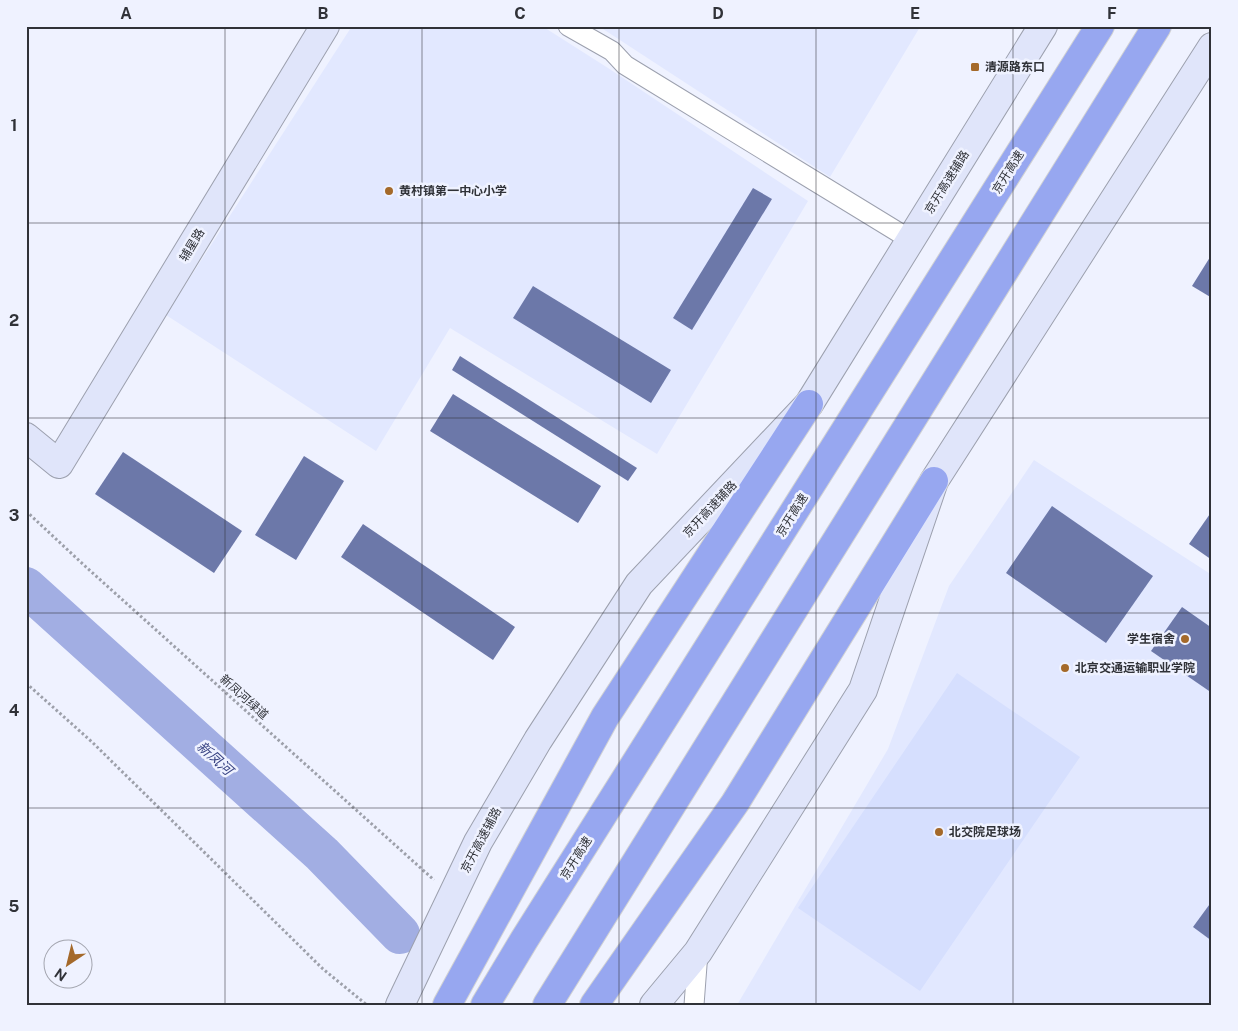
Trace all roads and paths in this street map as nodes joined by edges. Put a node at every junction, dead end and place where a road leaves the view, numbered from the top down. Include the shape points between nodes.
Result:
1 (325, 26) edge
2 (568, 26) edge
3 (1043, 26) edge
4 (1100, 26) edge
5 (1156, 27) edge
6 (1212, 47) edge
7 (911, 240) junction
8 (809, 404) junction
9 (26, 436) edge
10 (934, 481) junction
11 (26, 511) edge
12 (26, 683) edge
13 (453, 893) junction
14 (698, 952) junction
15 (601, 996) edge
16 (401, 1004) edge
17 (367, 1005) edge
18 (447, 1005) edge
19 (485, 1005) edge
20 (547, 1005) edge
21 (654, 1005) edge
22 (694, 1005) edge

1 - 9 main road, 辅星路 via 60,464
2 - 7 street via 612,51 625,65
3 - 7 main road, 京开高速辅路
4 - 19 highway, 京开高速
5 - 20 highway
6 - 10 main road
7 - 8 main road, 京开高速辅路
8 - 13 main road, 京开高速辅路 via 639,584 538,740 478,842
8 - 18 highway via 605,717
10 - 14 main road via 864,690
10 - 15 highway via 735,803
11 - 13 path, 新凤河绿道 via 430,877
12 - 17 path via 92,742 323,969
13 - 16 main road, 京开高速辅路
14 - 21 main road
14 - 22 street

